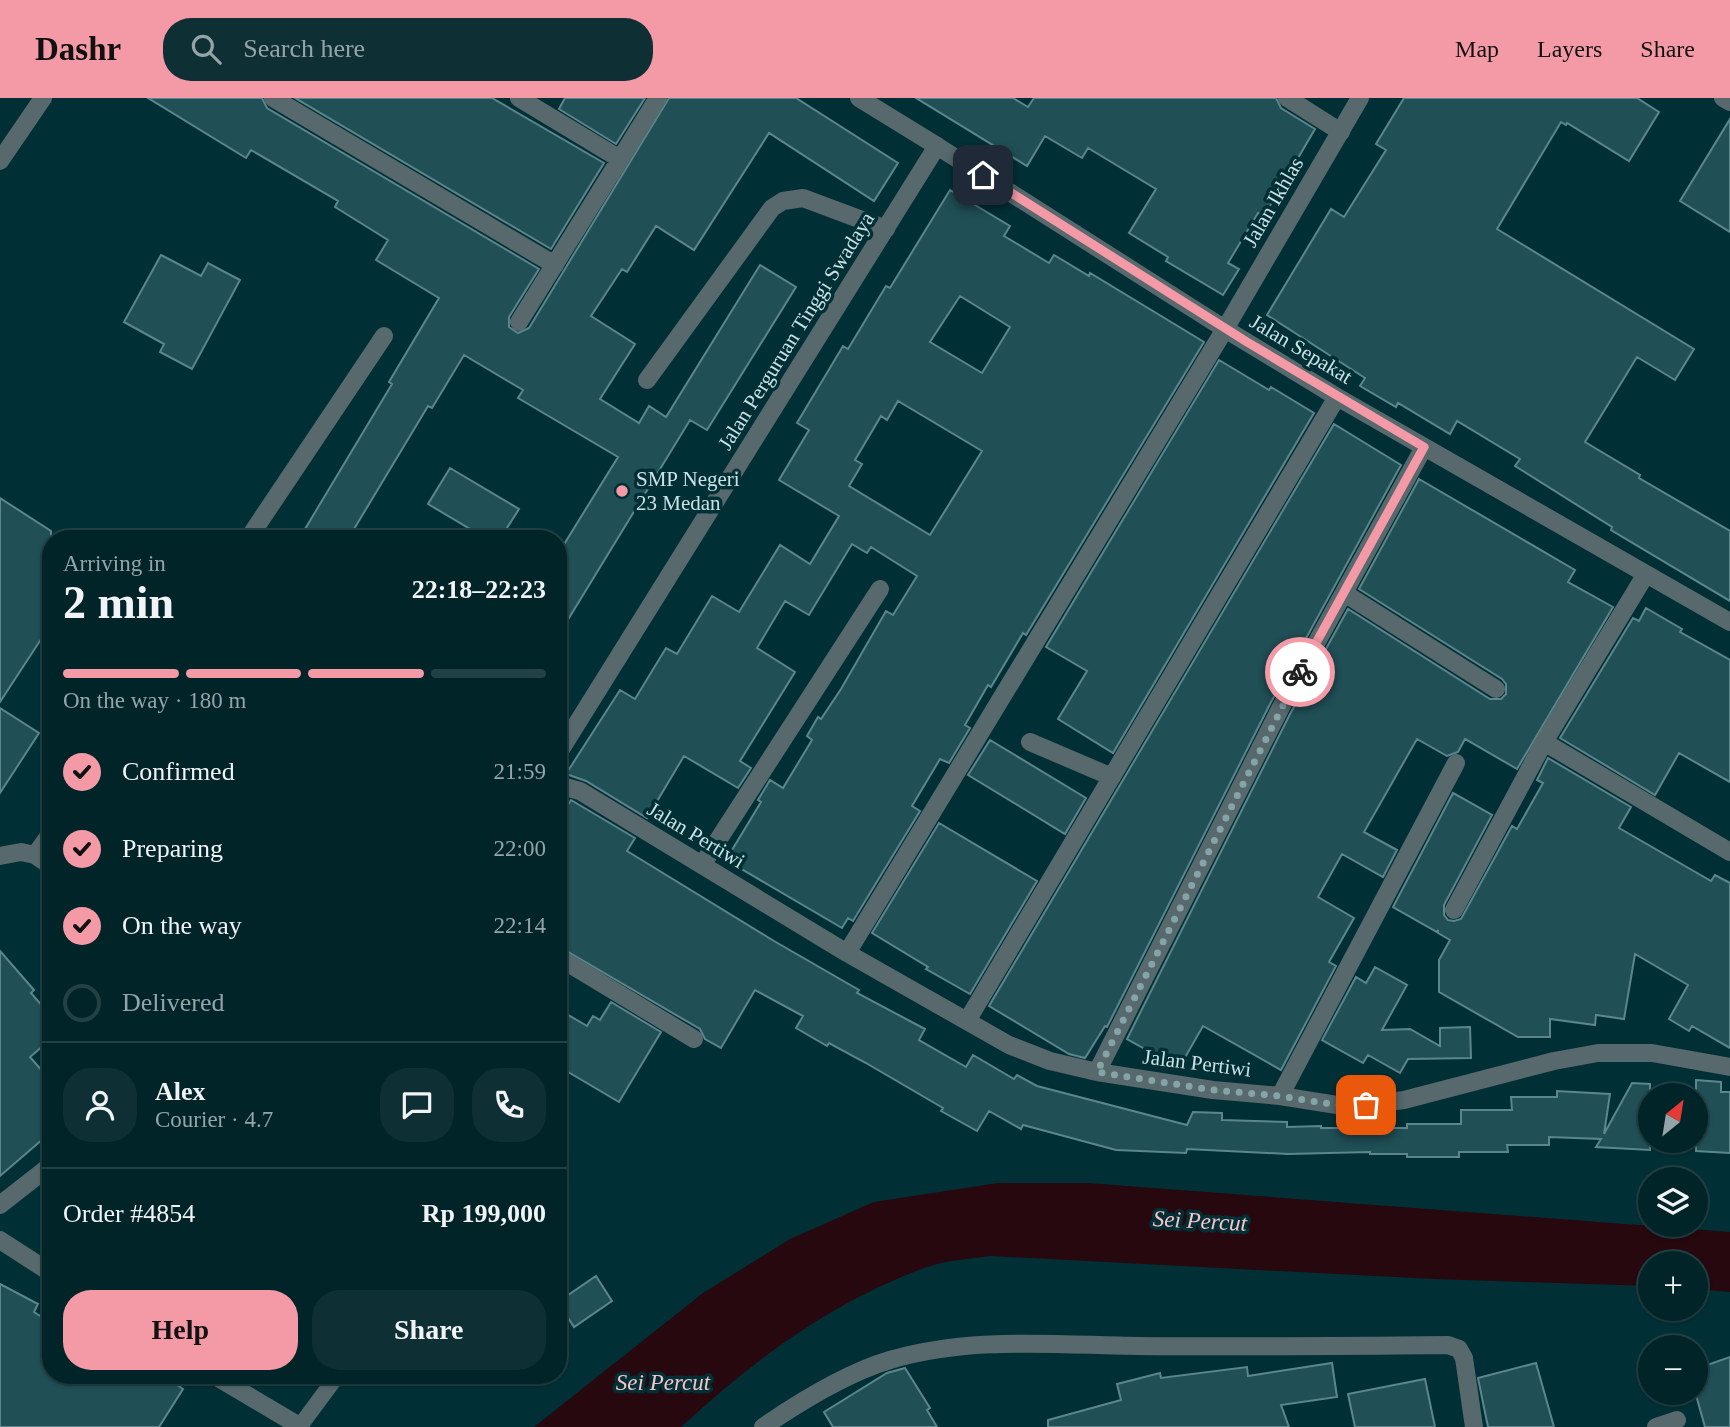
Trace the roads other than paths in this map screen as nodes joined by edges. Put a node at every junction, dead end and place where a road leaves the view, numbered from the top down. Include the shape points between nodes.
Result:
1 (43, 98) edge
2 (273, 98) edge
3 (519, 98) edge
4 (658, 98) edge
5 (859, 98) edge
6 (1287, 98) edge
7 (1360, 98) edge
8 (1723, 98) edge
9 (1730, 102) edge
10 (1341, 132) junction
11 (937, 146) junction
12 (620, 159) junction
13 (0, 161) edge
14 (886, 229) junction
15 (555, 265) junction
16 (519, 321) dead end
17 (1225, 329) junction
18 (384, 336) dead end
19 (647, 380) dead end
20 (1337, 397) junction
21 (1424, 447) junction
22 (254, 530) edge
23 (1646, 575) junction
24 (880, 589) dead end
25 (1344, 593) junction
26 (1730, 622) edge
27 (1496, 689) dead end
28 (567, 740) edge
29 (1030, 742) dead end
30 (1544, 742) junction
31 (1456, 763) dead end
32 (1112, 777) junction
33 (567, 787) edge
34 (42, 845) edge
35 (1730, 852) edge
36 (35, 855) junction
37 (0, 856) edge
38 (42, 860) edge
39 (702, 864) junction
40 (1454, 910) dead end
41 (847, 953) junction
42 (567, 962) edge
43 (967, 1021) junction
44 (694, 1039) dead end
45 (1730, 1067) edge
46 (1097, 1072) junction
47 (1280, 1096) junction
48 (42, 1172) edge
49 (0, 1206) edge
50 (0, 1240) edge
51 (42, 1267) edge
52 (228, 1384) edge
53 (331, 1384) edge
54 (1677, 1420) dead end
55 (301, 1427) edge
56 (763, 1427) edge
57 (1474, 1427) edge
58 (1657, 1427) edge

1 - 13 street
2 - 15 street
3 - 12 street
4 - 12 street
5 - 11 street, Jalan Sepakat
6 - 10 street
7 - 10 street, Jalan Ikhlas
8 - 9 street
10 - 17 street, Jalan Ikhlas
11 - 14 street, Jalan Perguruan Tinggi Swadaya
11 - 17 street, Jalan Sepakat
12 - 15 street
14 - 19 street via 803,198 783,201 772,208
14 - 28 street, Jalan Perguruan Tinggi Swadaya
15 - 16 street
17 - 20 street, Jalan Sepakat
17 - 41 street, Jalan Ikhlas
18 - 22 street
20 - 21 street, Jalan Sepakat
20 - 32 street
21 - 23 street, Jalan Sepakat
21 - 25 street
23 - 26 street, Jalan Sepakat
23 - 30 street
24 - 39 street
25 - 27 street
25 - 46 street via 1280,709
29 - 32 street
30 - 35 street
30 - 40 street
31 - 47 street
32 - 43 street
33 - 39 street, Jalan Pertiwi
34 - 36 street
36 - 37 street
36 - 38 street
39 - 41 street, Jalan Pertiwi
41 - 43 street, Jalan Pertiwi
42 - 44 street
43 - 46 street, Jalan Pertiwi via 1029,1054
45 - 47 street, Jalan Pertiwi via 1652,1053 1598,1053 1404,1100 1337,1105
46 - 47 street, Jalan Pertiwi
48 - 49 street
50 - 51 street
52 - 55 street
53 - 55 lane
54 - 58 street
56 - 57 street via 852,1375 888,1360 987,1345 1453,1346 1464,1358

